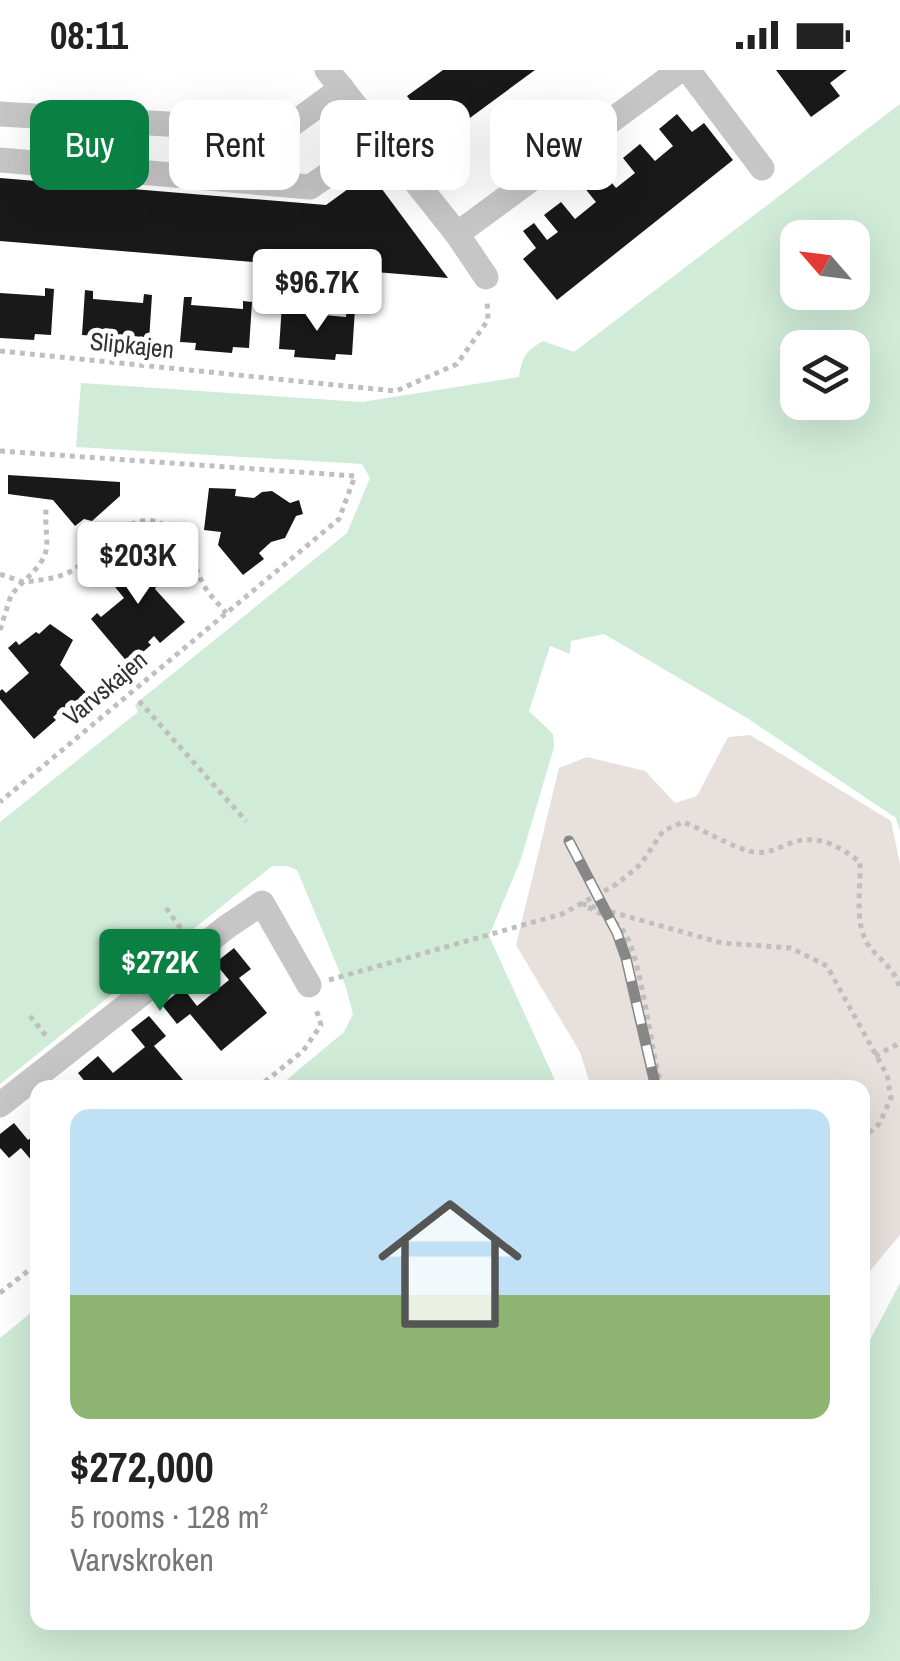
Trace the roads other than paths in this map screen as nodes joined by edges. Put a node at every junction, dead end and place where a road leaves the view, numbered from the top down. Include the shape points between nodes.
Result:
1 (680, 70) edge
2 (688, 70) edge
3 (334, 79) edge
4 (351, 100) edge
5 (0, 114) edge
6 (0, 160) edge
7 (762, 168) dead end
8 (320, 180) edge
9 (422, 190) edge
10 (457, 234) junction
11 (486, 277) road end
12 (309, 985) road end
13 (32, 1080) edge
14 (30, 1081) edge
15 (0, 1105) edge

1 - 10 street
2 - 7 street
3 - 4 street
3 - 5 street via 283,131
6 - 8 street via 310,187
9 - 10 street
10 - 11 street
12 - 13 street via 262,904
14 - 15 street

